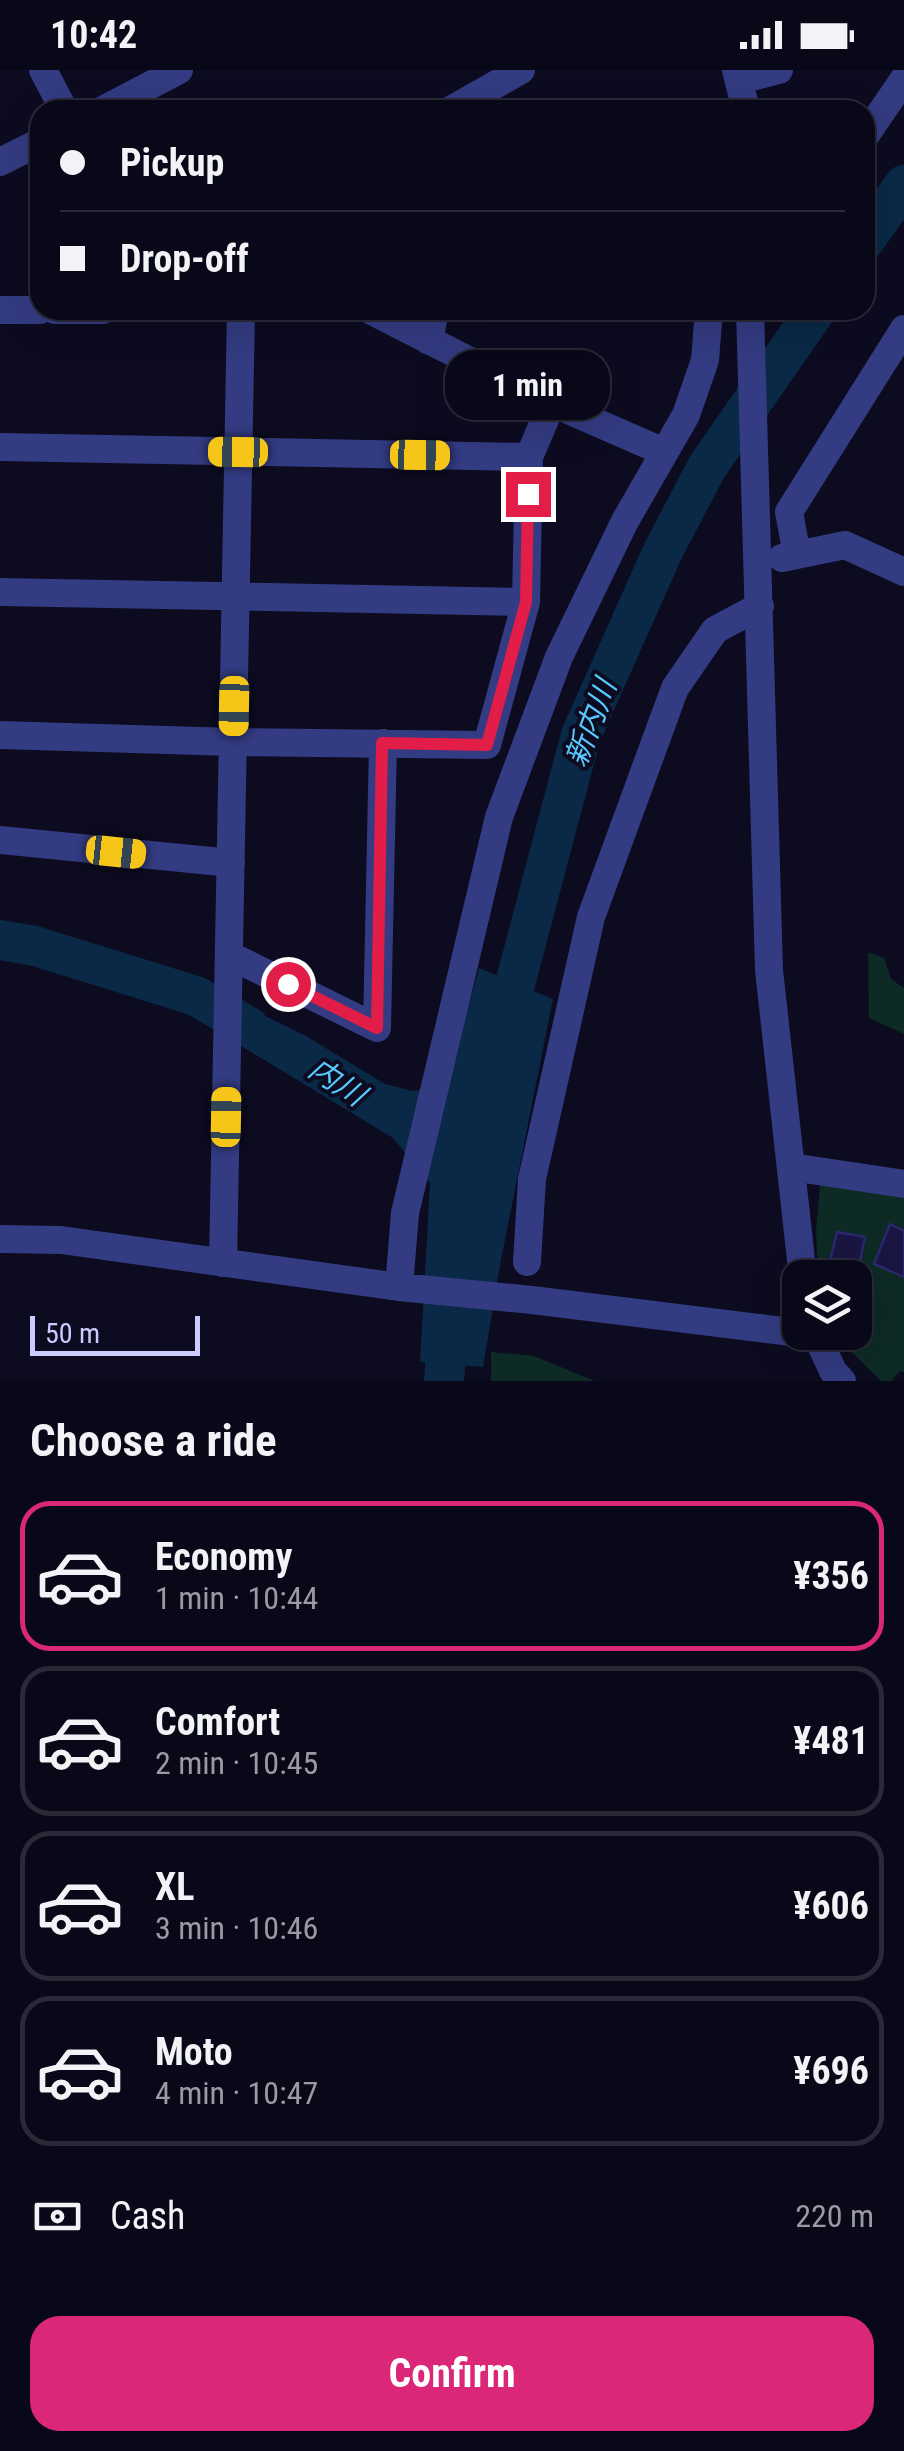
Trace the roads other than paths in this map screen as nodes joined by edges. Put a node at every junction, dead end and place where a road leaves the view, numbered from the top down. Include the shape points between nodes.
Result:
1 (43, 70) edge
2 (179, 70) edge
3 (521, 70) edge
4 (779, 70) edge
5 (738, 75) edge
6 (904, 79) edge
7 (59, 100) edge
8 (122, 100) edge
9 (475, 100) edge
10 (744, 100) edge
11 (875, 121) edge
12 (30, 147) edge
13 (0, 162) edge
14 (0, 310) edge
15 (30, 310) edge
16 (240, 320) edge
17 (389, 320) edge
18 (433, 320) edge
19 (708, 320) edge
20 (750, 320) edge
21 (904, 329) edge
22 (430, 341) junction
23 (552, 403) junction
24 (0, 447) edge
25 (238, 452) junction
26 (664, 452) junction
27 (529, 457) junction
28 (758, 550) junction
29 (797, 555) junction
30 (904, 572) edge
31 (0, 592) edge
32 (236, 597) junction
33 (526, 602) junction
34 (760, 606) junction
35 (0, 736) edge
36 (233, 742) junction
37 (382, 743) junction
38 (0, 840) edge
39 (231, 864) junction
40 (229, 955) junction
41 (791, 1167) junction
42 (904, 1184) edge
43 (0, 1239) edge
44 (801, 1260) edge
45 (526, 1262) dead end
46 (223, 1263) junction
47 (399, 1287) junction
48 (782, 1330) edge
49 (823, 1350) edge
50 (842, 1381) edge

1 - 7 street
2 - 8 street
3 - 9 street
4 - 5 street
5 - 10 street
6 - 11 street
12 - 13 street
14 - 15 street
16 - 25 street
17 - 22 street
18 - 22 street
19 - 26 street via 705,360
20 - 28 street
21 - 29 street via 790,512
22 - 23 street
23 - 26 street
23 - 27 street
24 - 25 street
25 - 27 street
25 - 32 street
26 - 47 street via 559,657 499,817 405,1213
27 - 33 street
28 - 29 street
28 - 34 street
29 - 30 street via 845,546
31 - 32 street
32 - 33 street
32 - 36 street
33 - 37 street via 487,745
34 - 41 street via 769,970
34 - 45 street via 715,630 675,688 591,917 532,1179
35 - 36 street
36 - 37 street
36 - 39 street
37 - 40 street via 377,1028
38 - 39 street
39 - 40 street
40 - 46 street
41 - 42 street
41 - 44 street
43 - 46 street via 61,1240
46 - 47 street
47 - 48 street
49 - 50 street

